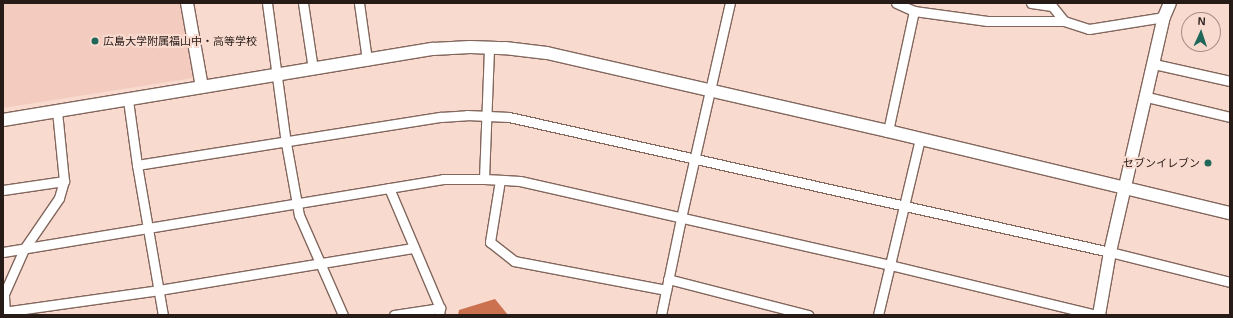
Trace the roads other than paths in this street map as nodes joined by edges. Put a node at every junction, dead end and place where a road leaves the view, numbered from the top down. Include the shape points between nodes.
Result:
1 (187, 3) edge
2 (267, 3) edge
3 (303, 3) edge
4 (359, 3) edge
5 (730, 3) edge
6 (896, 3) edge
7 (1031, 3) edge
8 (1170, 3) edge
9 (914, 11) junction
10 (1164, 16) junction
11 (1064, 21) junction
12 (489, 47) junction
13 (367, 60) junction
14 (1154, 64) junction
15 (313, 69) junction
16 (276, 75) junction
17 (1230, 81) edge
18 (202, 87) junction
19 (711, 92) junction
20 (1147, 97) junction
21 (128, 100) junction
22 (57, 112) junction
23 (487, 115) junction
24 (1230, 117) edge
25 (3, 120) edge
26 (888, 131) junction
27 (920, 139) junction
28 (286, 143) junction
29 (696, 159) junction
30 (137, 165) junction
31 (484, 179) junction
32 (500, 180) junction
33 (64, 181) junction
34 (1126, 187) junction
35 (389, 188) junction
36 (3, 190) edge
37 (297, 205) junction
38 (904, 205) junction
39 (1230, 213) edge
40 (681, 218) junction
41 (149, 229) junction
42 (413, 248) junction
43 (24, 249) junction
44 (3, 252) edge
45 (1110, 252) junction
46 (320, 264) junction
47 (890, 264) junction
48 (668, 279) junction
49 (1230, 282) edge
50 (159, 290) junction
51 (666, 290) junction
52 (439, 312) edge
53 (4, 313) edge
54 (163, 315) edge
55 (343, 315) edge
56 (394, 315) edge
57 (661, 315) edge
58 (808, 315) edge
59 (878, 315) edge
60 (1096, 315) edge
61 (1099, 315) edge

1 - 18 street
2 - 16 street
3 - 15 street
4 - 13 street
5 - 19 street
6 - 9 street
7 - 11 street via 1052,6
8 - 10 street
9 - 11 street via 987,21
9 - 26 street
10 - 11 street via 1089,30
10 - 14 street
12 - 13 street via 433,49
12 - 19 street via 547,53
12 - 23 street
13 - 15 street
14 - 17 street
14 - 20 street
15 - 16 street
16 - 18 street
16 - 28 street
18 - 21 street
19 - 26 street
19 - 29 street
20 - 24 street
20 - 34 street
21 - 22 street
21 - 30 street
22 - 25 street
22 - 33 street
23 - 28 street via 441,117
23 - 29 street via 534,121
23 - 31 street
26 - 27 street
27 - 34 street
27 - 38 street
28 - 30 street
28 - 37 street
29 - 38 street
29 - 40 street
30 - 41 street
31 - 32 street
31 - 35 street via 443,179
32 - 40 street via 520,181
32 - 51 street via 490,242 514,261
33 - 36 street
33 - 43 street via 59,198
34 - 39 street
34 - 45 street
35 - 37 street
35 - 42 street
37 - 41 street
37 - 46 street
38 - 45 street
38 - 47 street
40 - 47 street
40 - 48 street
41 - 43 street
41 - 50 street
42 - 46 street
42 - 52 street
43 - 44 street
43 - 53 street via 4,294
45 - 49 street
45 - 61 street
46 - 50 street
46 - 55 street
47 - 59 street
47 - 60 street
48 - 51 street
48 - 58 street
50 - 53 street
50 - 54 street
51 - 57 street
52 - 56 street

